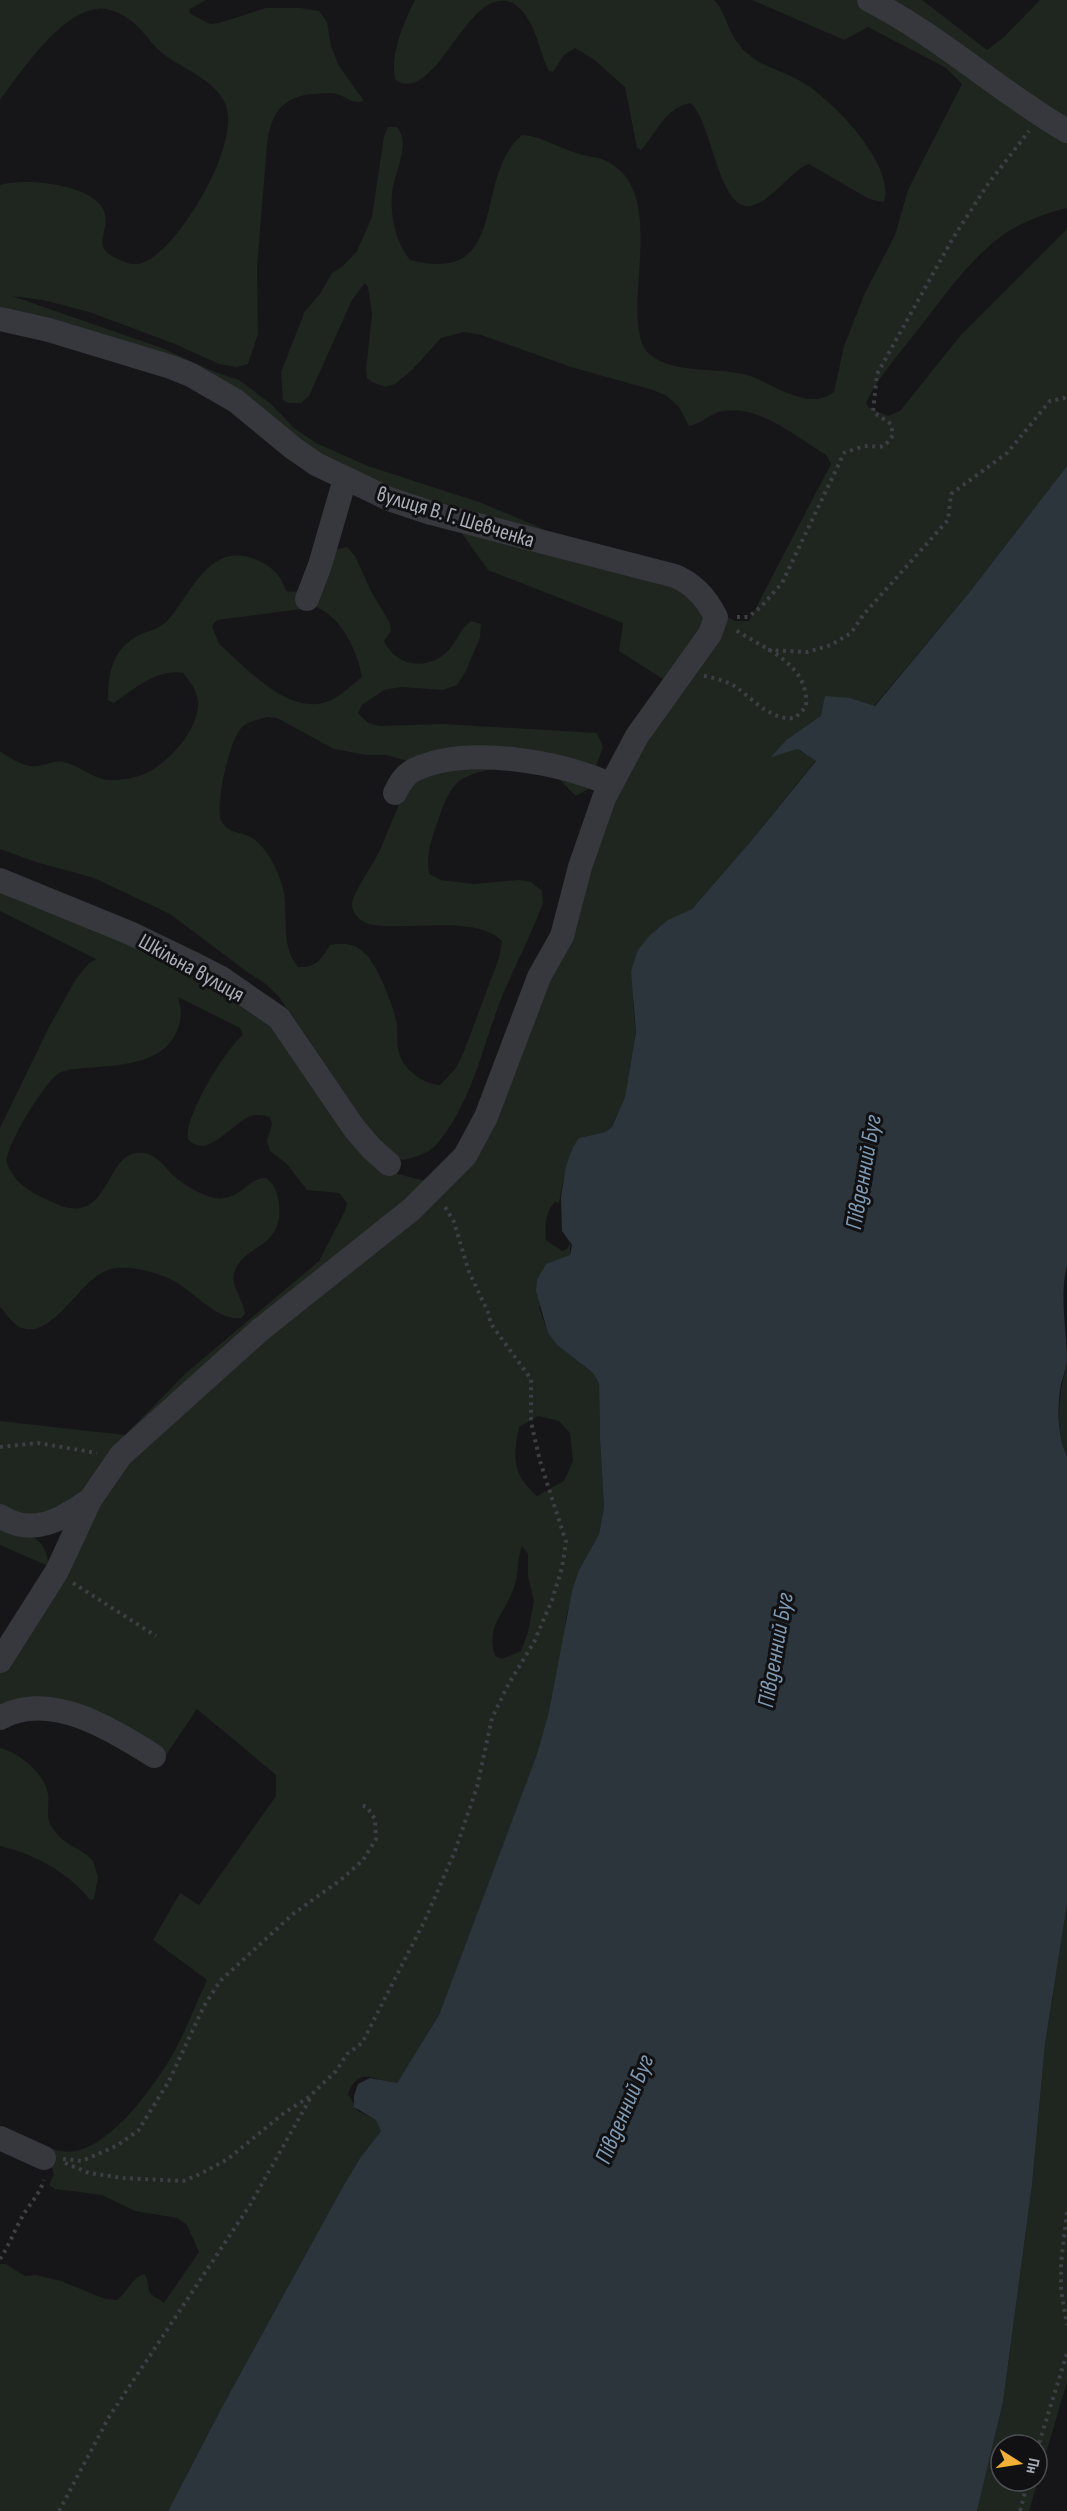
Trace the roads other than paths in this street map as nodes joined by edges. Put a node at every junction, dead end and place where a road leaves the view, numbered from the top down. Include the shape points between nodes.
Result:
1 (869, 0) edge
2 (1067, 131) edge
3 (0, 319) edge
4 (345, 479) junction
5 (307, 599) dead end
6 (610, 784) junction
7 (395, 793) dead end
8 (0, 880) edge
9 (389, 1164) dead end
10 (90, 1500) junction
11 (0, 1516) edge
12 (29, 1527) junction
13 (57, 1571) junction
14 (0, 1661) edge
15 (0, 1718) edge
16 (154, 1756) dead end
17 (0, 2138) edge
18 (48, 2161) road end

1 - 2 street via 911,22 1040,116
3 - 4 street, вулиця В. Г. Шевченка via 49,330 191,375 236,401 293,448
4 - 5 street
4 - 6 street, вулиця В. Г. Шевченка via 389,500 431,513 675,576 690,583 710,604 716,617 710,634 637,736
6 - 7 street via 562,767 503,758 471,758 414,769
6 - 10 street via 595,819 562,936 539,977 486,1117 465,1156 412,1209 260,1330 121,1455
8 - 9 street, Шкільна вулиця via 190,962 279,1018 354,1128
10 - 12 street via 68,1516
10 - 13 street
11 - 12 street
12 - 13 street via 44,1540
13 - 14 street
15 - 16 street via 27,1707 51,1709 105,1728
17 - 18 street

